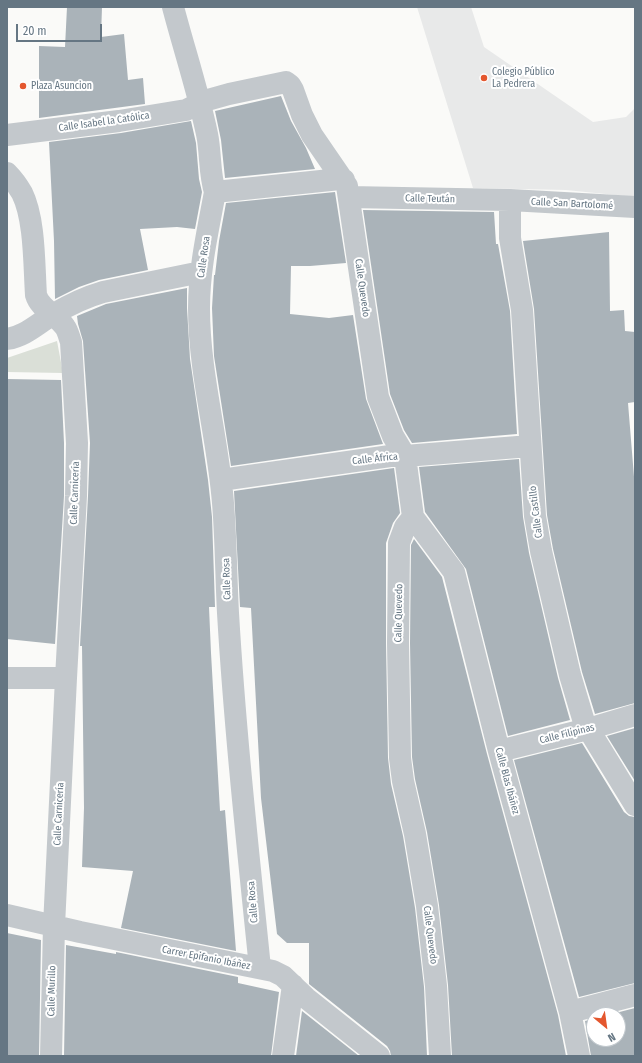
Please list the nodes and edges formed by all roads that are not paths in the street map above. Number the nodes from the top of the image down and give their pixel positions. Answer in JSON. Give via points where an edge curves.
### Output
{"nodes":[{"id":1,"x":173,"y":7,"type":"edge"},
{"id":2,"x":200,"y":103,"type":"junction"},
{"id":3,"x":7,"y":135,"type":"edge"},
{"id":4,"x":7,"y":173,"type":"edge"},
{"id":5,"x":347,"y":188,"type":"junction"},
{"id":6,"x":214,"y":192,"type":"junction"},
{"id":7,"x":510,"y":200,"type":"junction"},
{"id":8,"x":635,"y":207,"type":"edge"},
{"id":9,"x":201,"y":272,"type":"junction"},
{"id":10,"x":53,"y":314,"type":"junction"},
{"id":11,"x":7,"y":339,"type":"edge"},
{"id":12,"x":530,"y":446,"type":"junction"},
{"id":13,"x":405,"y":456,"type":"junction"},
{"id":14,"x":221,"y":480,"type":"junction"},
{"id":15,"x":413,"y":517,"type":"junction"},
{"id":16,"x":7,"y":678,"type":"edge"},
{"id":17,"x":66,"y":678,"type":"junction"},
{"id":18,"x":635,"y":715,"type":"edge"},
{"id":19,"x":588,"y":729,"type":"junction"},
{"id":20,"x":498,"y":751,"type":"junction"},
{"id":21,"x":635,"y":805,"type":"edge"},
{"id":22,"x":7,"y":915,"type":"edge"},
{"id":23,"x":54,"y":926,"type":"junction"},
{"id":24,"x":260,"y":968,"type":"junction"},
{"id":25,"x":293,"y":985,"type":"junction"},
{"id":26,"x":635,"y":995,"type":"edge"},
{"id":27,"x":570,"y":1012,"type":"junction"},
{"id":28,"x":51,"y":1056,"type":"edge"},
{"id":29,"x":283,"y":1056,"type":"edge"},
{"id":30,"x":379,"y":1056,"type":"edge"},
{"id":31,"x":440,"y":1056,"type":"edge"},
{"id":32,"x":579,"y":1056,"type":"edge"}],
"edges":[{"from":1,"to":2,"type":"street"},
{"from":2,"to":3,"type":"street","name":"Calle Isabel la Católica","via":[[186,110]]},
{"from":2,"to":5,"type":"street","name":"Calle Isabel la Católica","via":[[286,82],[293,90],[312,135]]},
{"from":2,"to":6,"type":"street","name":"Calle Rosa","via":[[209,143]]},
{"from":4,"to":10,"type":"street","name":"Calle Carnicería","via":[[14,180],[28,207],[36,295],[42,306]]},
{"from":5,"to":6,"type":"street","name":"Calle Teután","via":[[340,179]]},
{"from":5,"to":7,"type":"street","name":"Calle Teután"},
{"from":5,"to":13,"type":"street","name":"Calle Quevedo","via":[[378,397],[393,436]]},
{"from":6,"to":9,"type":"street","name":"Calle Rosa"},
{"from":7,"to":8,"type":"street","name":"Calle San Bartolomé"},
{"from":7,"to":12,"type":"street","name":"Calle Castillo","via":[[510,238],[522,310]]},
{"from":9,"to":10,"type":"street","via":[[92,295]]},
{"from":9,"to":14,"type":"street","name":"Calle Rosa","via":[[201,344]]},
{"from":10,"to":11,"type":"street","via":[[32,330]]},
{"from":10,"to":17,"type":"street","name":"Calle Carnicería","via":[[67,329],[71,342],[77,443]]},
{"from":12,"to":13,"type":"street","name":"Calle África"},
{"from":12,"to":19,"type":"street","name":"Calle Castillo","via":[[535,516],[552,601],[570,675]]},
{"from":13,"to":14,"type":"street","name":"Calle África"},
{"from":13,"to":15,"type":"street","name":"Calle Quevedo"},
{"from":14,"to":24,"type":"street","name":"Calle Rosa","via":[[228,612]]},
{"from":15,"to":20,"type":"street","name":"Calle Blas Ibáñez","via":[[454,572]]},
{"from":15,"to":31,"type":"street","name":"Calle Quevedo","via":[[405,527],[400,543],[400,758],[426,906],[436,986]]},
{"from":16,"to":17,"type":"street"},
{"from":17,"to":23,"type":"street","name":"Calle Carnicería"},
{"from":18,"to":19,"type":"street","name":"Calle Filipinas"},
{"from":19,"to":20,"type":"street","name":"Calle Filipinas"},
{"from":19,"to":21,"type":"street","name":"Calle Castillo"},
{"from":20,"to":27,"type":"street","name":"Calle Blas Ibáñez"},
{"from":22,"to":23,"type":"street","name":"Carrer Epifanio Ibáñez"},
{"from":23,"to":24,"type":"street","name":"Carrer Epifanio Ibáñez"},
{"from":23,"to":28,"type":"street","name":"Calle Murillo"},
{"from":24,"to":25,"type":"street","name":"Carrer Epifanio Ibáñez","via":[[282,976]]},
{"from":25,"to":29,"type":"street"},
{"from":25,"to":30,"type":"street","name":"Carrer Epifanio Ibáñez"},
{"from":26,"to":27,"type":"street"},
{"from":27,"to":32,"type":"street","name":"Calle Blas Ibáñez"}]}
